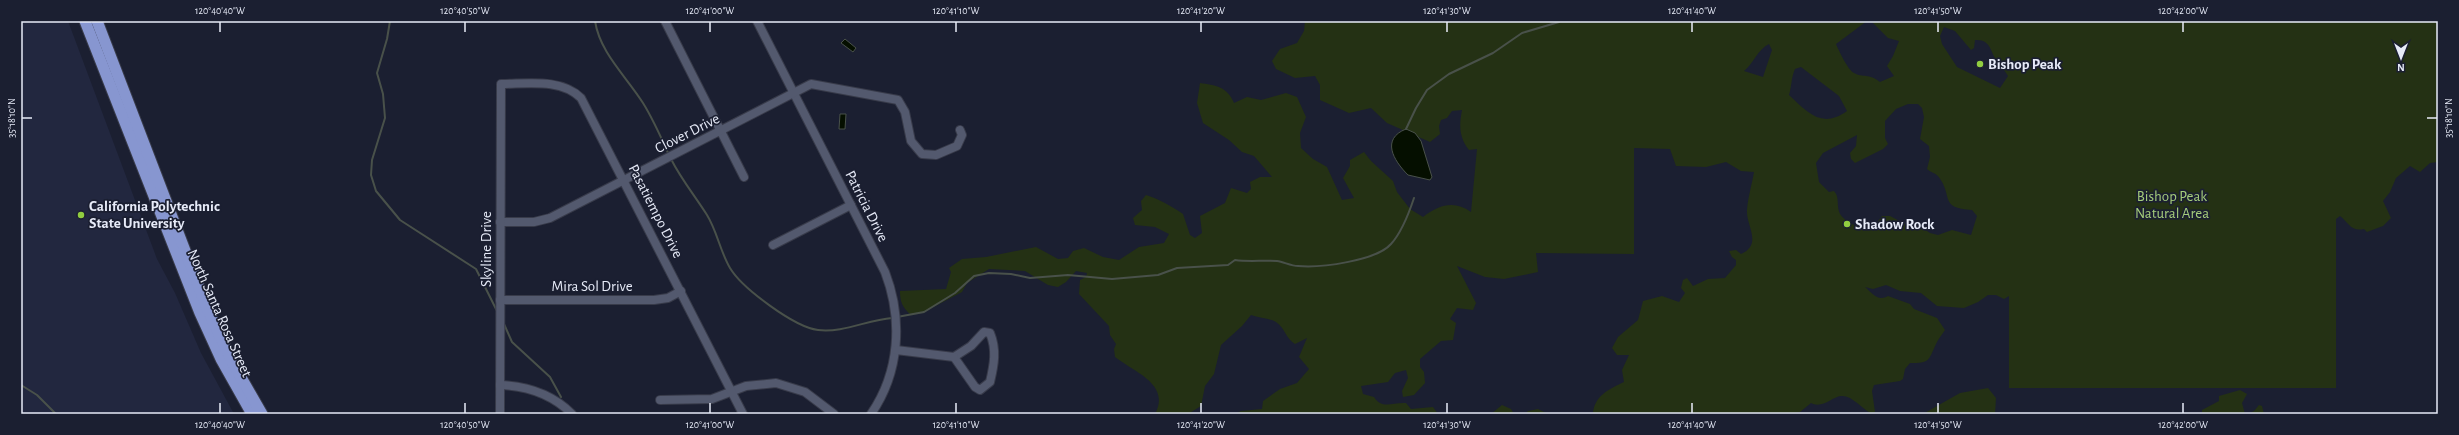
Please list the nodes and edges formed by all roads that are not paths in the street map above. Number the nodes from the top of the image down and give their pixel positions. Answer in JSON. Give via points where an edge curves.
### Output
{"nodes":[{"id":1,"x":85,"y":21,"type":"edge"},
{"id":2,"x":97,"y":21,"type":"edge"},
{"id":3,"x":665,"y":21,"type":"edge"},
{"id":4,"x":757,"y":21,"type":"edge"},
{"id":5,"x":501,"y":84,"type":"joint"},
{"id":6,"x":795,"y":94,"type":"junction"},
{"id":7,"x":960,"y":130,"type":"dead end"},
{"id":8,"x":721,"y":132,"type":"junction"},
{"id":9,"x":744,"y":177,"type":"dead end"},
{"id":10,"x":625,"y":181,"type":"junction"},
{"id":11,"x":851,"y":205,"type":"junction"},
{"id":12,"x":500,"y":222,"type":"junction"},
{"id":13,"x":773,"y":245,"type":"dead end"},
{"id":14,"x":681,"y":291,"type":"junction"},
{"id":15,"x":500,"y":300,"type":"junction"},
{"id":16,"x":896,"y":350,"type":"junction"},
{"id":17,"x":954,"y":357,"type":"junction"},
{"id":18,"x":500,"y":385,"type":"junction"},
{"id":19,"x":732,"y":392,"type":"junction"},
{"id":20,"x":660,"y":400,"type":"dead end"},
{"id":21,"x":252,"y":414,"type":"edge"},
{"id":22,"x":262,"y":414,"type":"edge"},
{"id":23,"x":500,"y":414,"type":"edge"},
{"id":24,"x":572,"y":414,"type":"edge"},
{"id":25,"x":743,"y":414,"type":"edge"},
{"id":26,"x":834,"y":414,"type":"edge"},
{"id":27,"x":871,"y":414,"type":"edge"}],
"edges":[{"from":1,"to":21,"type":"highway","name":"North Santa Rosa Street","via":[[200,313],[221,359]]},
{"from":2,"to":22,"type":"highway","name":"North Santa Rosa Street","via":[[207,308],[231,360]]},
{"from":3,"to":8,"type":"street"},
{"from":4,"to":6,"type":"street","name":"Patricia Drive"},
{"from":5,"to":10,"type":"street","name":"Pasatiempo Drive","via":[[553,84],[565,86],[575,92],[586,104]]},
{"from":5,"to":12,"type":"street","name":"Skyline Drive"},
{"from":6,"to":7,"type":"street","name":"Clover Drive","via":[[811,84],[898,100],[905,112],[911,141],[922,154],[928,156],[957,146],[962,135]]},
{"from":6,"to":8,"type":"street","name":"Clover Drive"},
{"from":6,"to":11,"type":"street","name":"Patricia Drive"},
{"from":8,"to":9,"type":"street"},
{"from":8,"to":10,"type":"street","name":"Clover Drive"},
{"from":10,"to":12,"type":"street","name":"Clover Drive","via":[[545,220]]},
{"from":10,"to":14,"type":"street","name":"Pasatiempo Drive"},
{"from":11,"to":13,"type":"street"},
{"from":11,"to":16,"type":"street","name":"Patricia Drive","via":[[888,280],[897,323]]},
{"from":12,"to":15,"type":"street","name":"Skyline Drive"},
{"from":14,"to":15,"type":"street","name":"Mira Sol Drive","via":[[668,298],[654,300]]},
{"from":14,"to":19,"type":"street","name":"Pasatiempo Drive"},
{"from":15,"to":18,"type":"street","name":"Skyline Drive"},
{"from":16,"to":17,"type":"street"},
{"from":16,"to":27,"type":"street","name":"Patricia Drive","via":[[886,386]]},
{"from":17,"to":17,"type":"street","via":[[975,387],[980,390],[990,382],[995,360],[994,342],[990,333],[984,332],[971,346]]},
{"from":18,"to":23,"type":"street","name":"Skyline Drive"},
{"from":18,"to":24,"type":"street","via":[[537,392],[559,403]]},
{"from":19,"to":20,"type":"street","via":[[706,400]]},
{"from":19,"to":25,"type":"street","name":"Pasatiempo Drive"},
{"from":19,"to":26,"type":"street","via":[[756,384],[786,385],[814,397]]}]}
